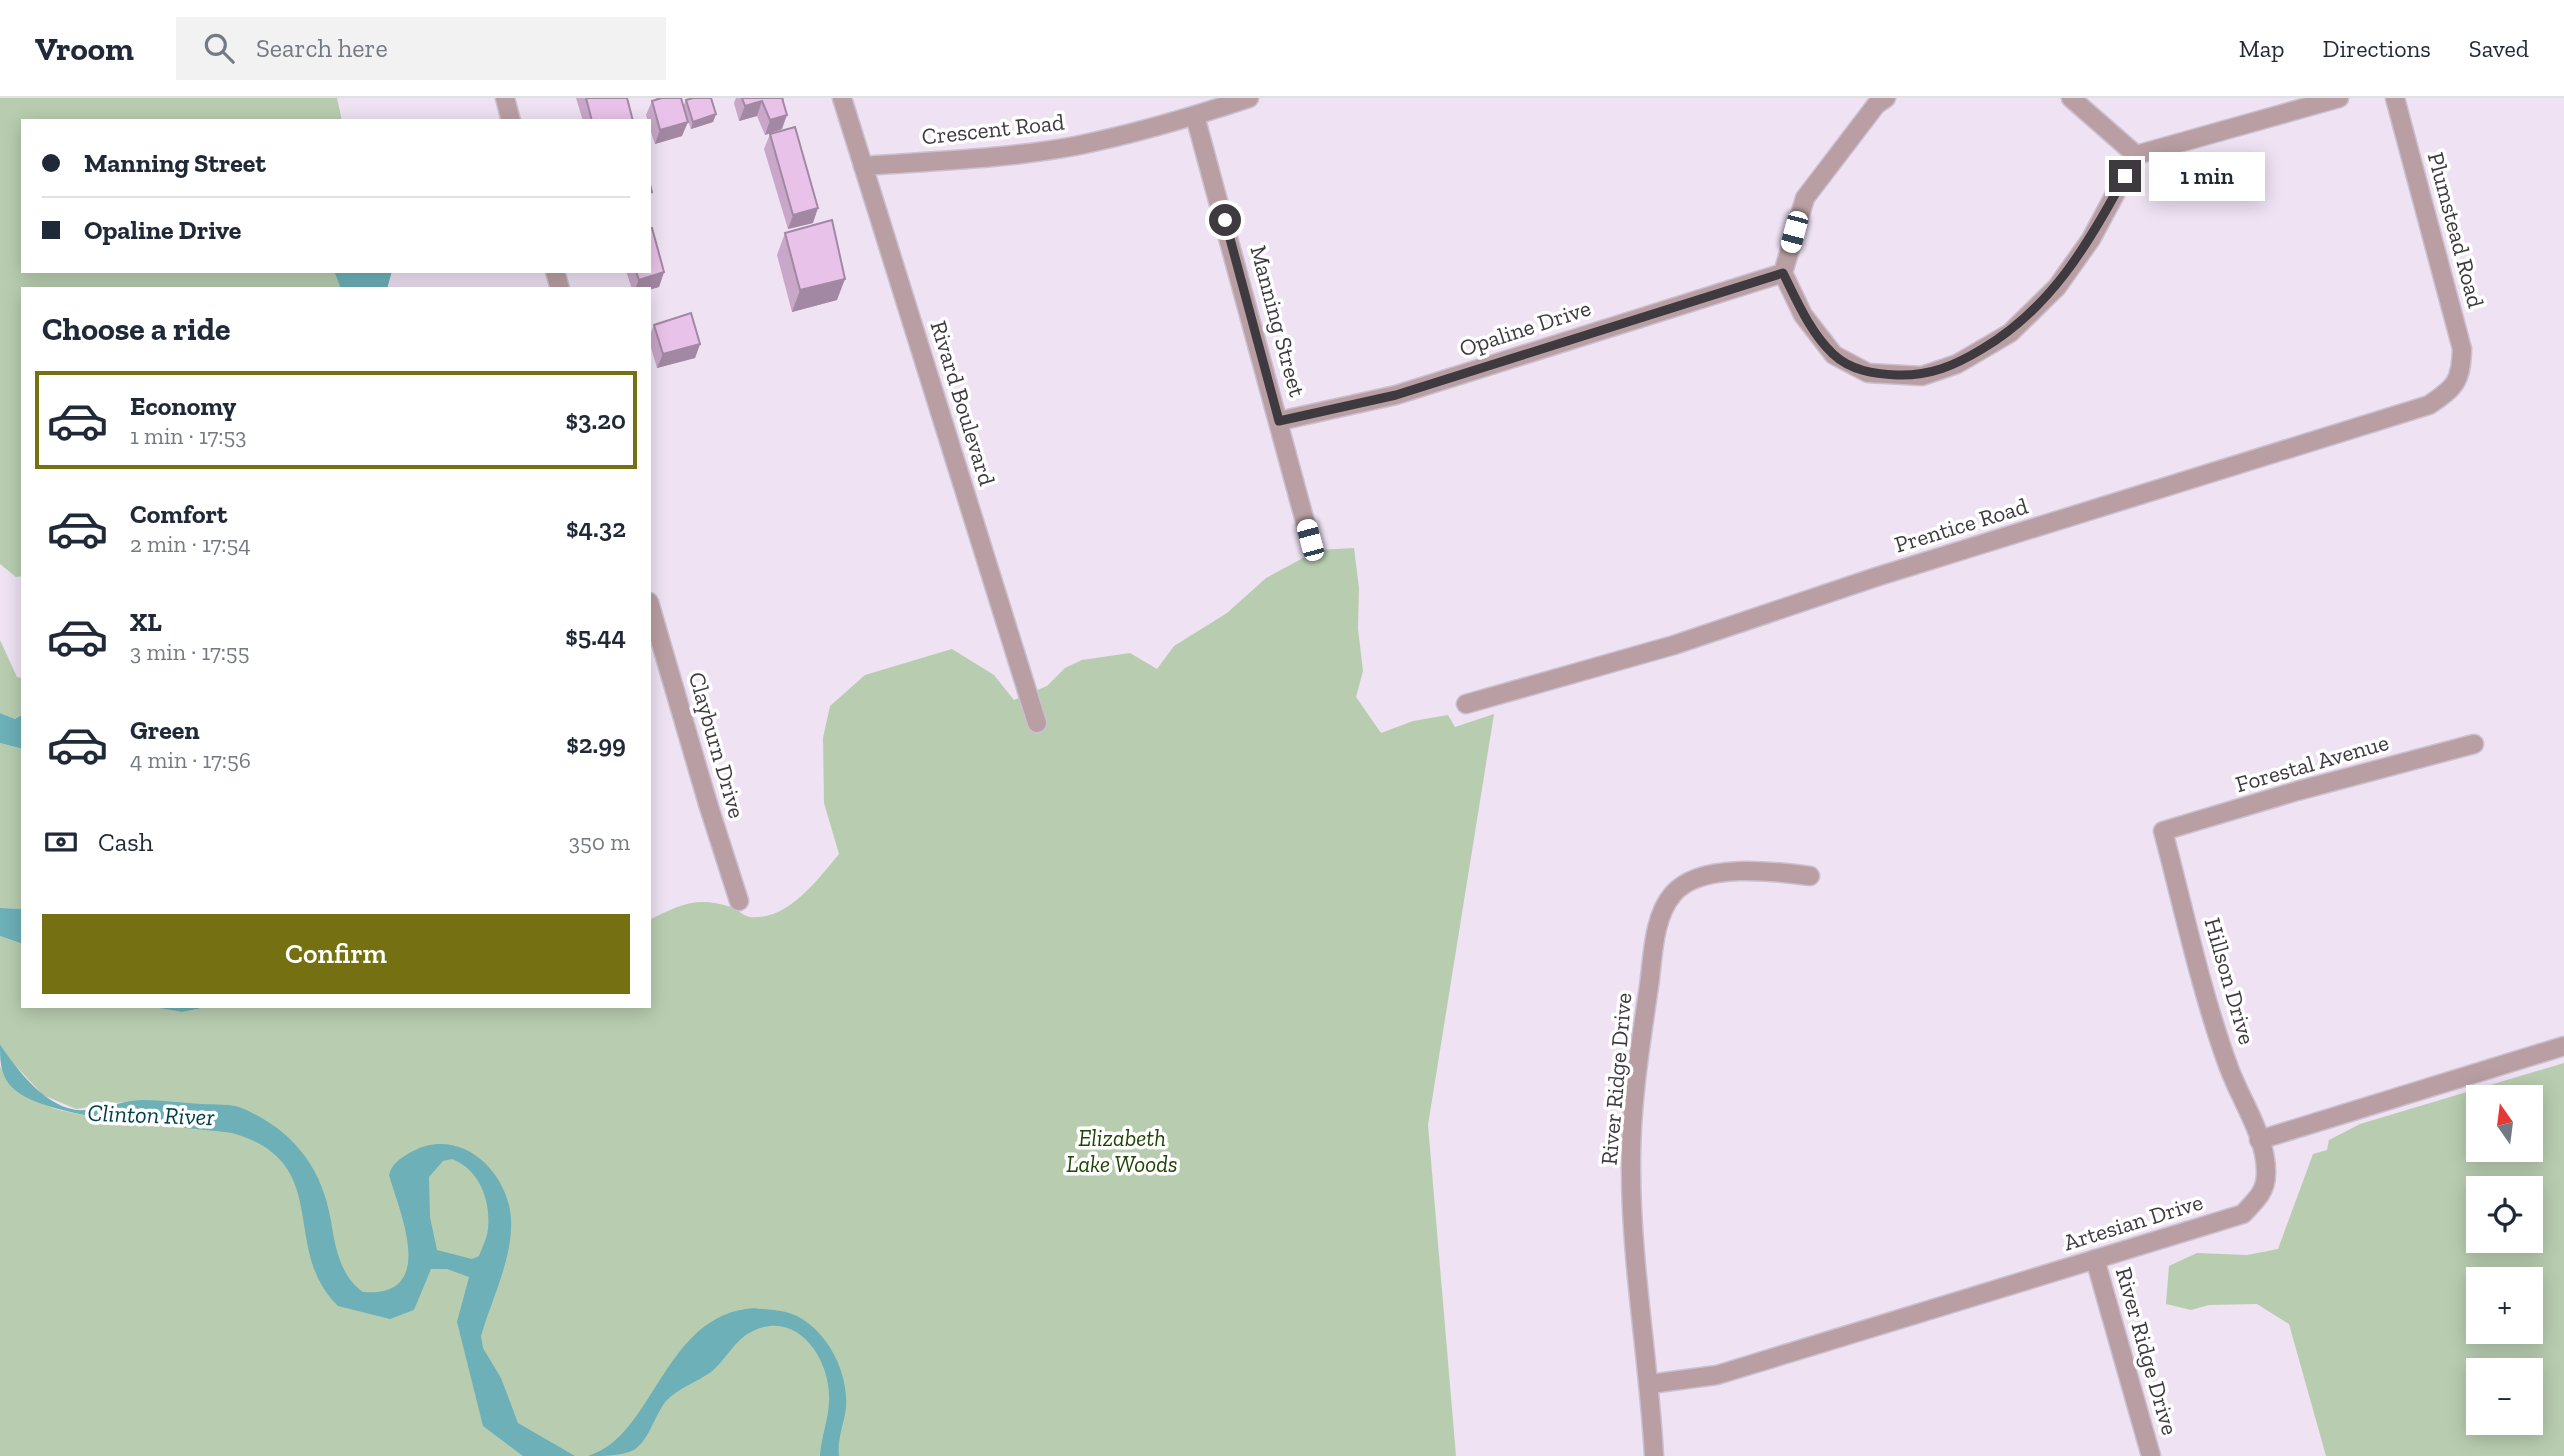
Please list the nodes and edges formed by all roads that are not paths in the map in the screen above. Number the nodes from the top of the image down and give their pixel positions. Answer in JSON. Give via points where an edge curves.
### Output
{"nodes":[{"id":1,"x":505,"y":98,"type":"edge"},
{"id":2,"x":842,"y":98,"type":"edge"},
{"id":3,"x":1249,"y":98,"type":"edge"},
{"id":4,"x":1886,"y":98,"type":"edge"},
{"id":5,"x":2071,"y":98,"type":"edge"},
{"id":6,"x":2339,"y":98,"type":"edge"},
{"id":7,"x":2395,"y":98,"type":"edge"},
{"id":8,"x":1195,"y":116,"type":"junction"},
{"id":9,"x":510,"y":119,"type":"edge"},
{"id":10,"x":2137,"y":155,"type":"junction"},
{"id":11,"x":863,"y":166,"type":"junction"},
{"id":12,"x":1783,"y":273,"type":"junction"},
{"id":13,"x":2462,"y":376,"type":"joint"},
{"id":14,"x":1279,"y":421,"type":"junction"},
{"id":15,"x":1310,"y":540,"type":"dead end"},
{"id":16,"x":651,"y":609,"type":"edge"},
{"id":17,"x":1466,"y":704,"type":"dead end"},
{"id":18,"x":1037,"y":723,"type":"dead end"},
{"id":19,"x":2474,"y":744,"type":"dead end"},
{"id":20,"x":2163,"y":831,"type":"joint"},
{"id":21,"x":1810,"y":876,"type":"dead end"},
{"id":22,"x":740,"y":901,"type":"dead end"},
{"id":23,"x":2564,"y":1046,"type":"edge"},
{"id":24,"x":2259,"y":1140,"type":"junction"},
{"id":25,"x":2095,"y":1259,"type":"junction"},
{"id":26,"x":1650,"y":1384,"type":"junction"},
{"id":27,"x":1654,"y":1456,"type":"edge"},
{"id":28,"x":2151,"y":1456,"type":"edge"}],
"edges":[{"from":1,"to":9,"type":"street"},
{"from":2,"to":11,"type":"street","name":"Rivard Boulevard"},
{"from":3,"to":8,"type":"street","name":"Crescent Road"},
{"from":4,"to":12,"type":"street","via":[[1805,198]]},
{"from":5,"to":10,"type":"street"},
{"from":6,"to":10,"type":"street"},
{"from":7,"to":13,"type":"street","name":"Plumstead Road","via":[[2462,349]]},
{"from":8,"to":11,"type":"street","name":"Crescent Road","via":[[1041,151]]},
{"from":8,"to":14,"type":"street","name":"Manning Street"},
{"from":10,"to":12,"type":"street","via":[[2091,239],[2057,288],[2010,332],[1957,364],[1922,376],[1868,373],[1834,355],[1803,315]]},
{"from":11,"to":18,"type":"street","name":"Rivard Boulevard"},
{"from":12,"to":14,"type":"street","name":"Opaline Drive","via":[[1396,395]]},
{"from":13,"to":17,"type":"street","name":"Prentice Road","via":[[2448,393],[2429,405],[2396,417],[1876,576],[1674,645]]},
{"from":14,"to":15,"type":"street","name":"Manning Street"},
{"from":16,"to":22,"type":"street","name":"Clayburn Drive"},
{"from":19,"to":20,"type":"street","name":"Forestal Avenue"},
{"from":20,"to":24,"type":"street","name":"Hillson Drive","via":[[2215,1023]]},
{"from":21,"to":26,"type":"street","name":"River Ridge Drive","via":[[1757,869],[1727,871],[1691,882],[1673,894],[1659,919],[1636,1073],[1631,1171]]},
{"from":23,"to":24,"type":"street"},
{"from":24,"to":25,"type":"street","name":"Artesian Drive","via":[[2267,1172],[2263,1193],[2243,1214]]},
{"from":25,"to":26,"type":"street","name":"Artesian Drive","via":[[1717,1376]]},
{"from":25,"to":28,"type":"street","name":"River Ridge Drive"},
{"from":26,"to":27,"type":"street","name":"River Ridge Drive"}]}
